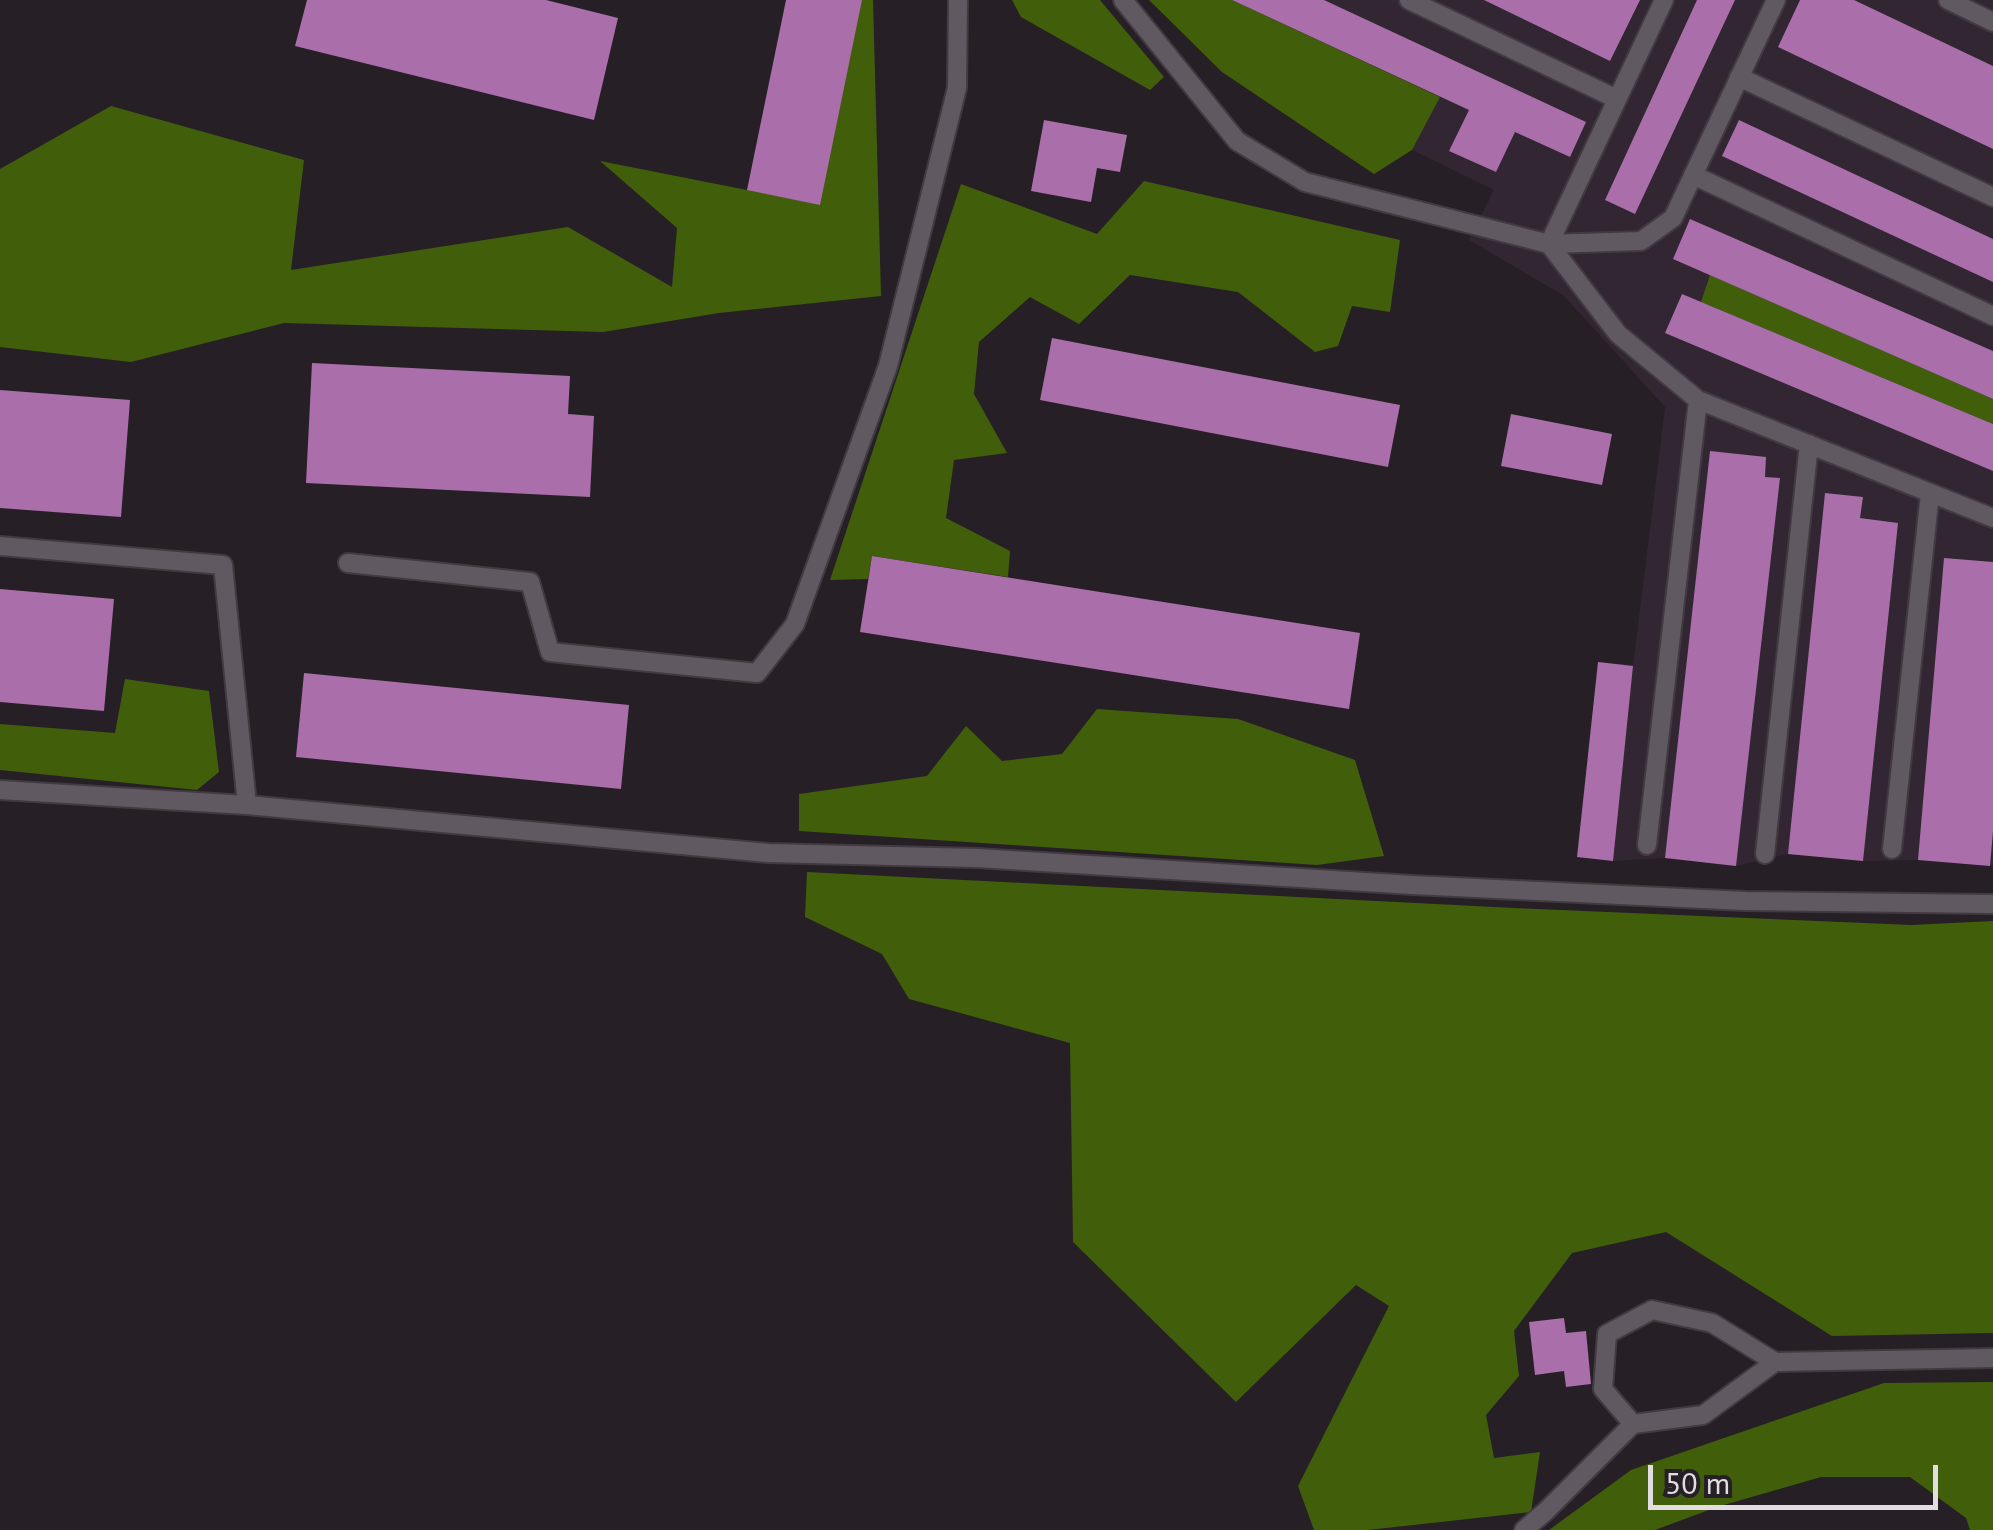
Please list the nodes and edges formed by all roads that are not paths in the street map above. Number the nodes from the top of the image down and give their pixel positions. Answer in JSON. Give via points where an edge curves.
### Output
{"nodes":[{"id":1,"x":958,"y":0,"type":"edge"},
{"id":2,"x":1123,"y":0,"type":"edge"},
{"id":3,"x":1409,"y":0,"type":"edge"},
{"id":4,"x":1664,"y":0,"type":"edge"},
{"id":5,"x":1776,"y":0,"type":"edge"},
{"id":6,"x":1948,"y":0,"type":"edge"},
{"id":7,"x":1993,"y":22,"type":"edge"},
{"id":8,"x":1739,"y":77,"type":"junction"},
{"id":9,"x":1617,"y":99,"type":"junction"},
{"id":10,"x":1693,"y":175,"type":"junction"},
{"id":11,"x":1993,"y":197,"type":"edge"},
{"id":12,"x":1549,"y":244,"type":"junction"},
{"id":13,"x":1993,"y":316,"type":"edge"},
{"id":14,"x":1698,"y":400,"type":"junction"},
{"id":15,"x":1809,"y":444,"type":"junction"},
{"id":16,"x":1930,"y":493,"type":"junction"},
{"id":17,"x":1993,"y":518,"type":"edge"},
{"id":18,"x":0,"y":546,"type":"edge"},
{"id":19,"x":348,"y":563,"type":"dead end"},
{"id":20,"x":0,"y":790,"type":"edge"},
{"id":21,"x":247,"y":805,"type":"junction"},
{"id":22,"x":1647,"y":845,"type":"dead end"},
{"id":23,"x":1892,"y":848,"type":"dead end"},
{"id":24,"x":1765,"y":854,"type":"dead end"},
{"id":25,"x":1993,"y":904,"type":"edge"},
{"id":26,"x":1993,"y":1358,"type":"edge"},
{"id":27,"x":1776,"y":1362,"type":"junction"},
{"id":28,"x":1633,"y":1424,"type":"junction"},
{"id":29,"x":1524,"y":1530,"type":"edge"}],
"edges":[{"from":1,"to":19,"type":"lane","via":[[957,88],[888,366],[795,624],[757,673],[550,652],[530,582]]},
{"from":2,"to":12,"type":"lane","via":[[1237,141],[1305,182]]},
{"from":3,"to":9,"type":"lane"},
{"from":4,"to":9,"type":"lane"},
{"from":5,"to":8,"type":"lane"},
{"from":6,"to":7,"type":"lane"},
{"from":8,"to":10,"type":"lane"},
{"from":8,"to":11,"type":"lane"},
{"from":9,"to":12,"type":"lane"},
{"from":10,"to":12,"type":"lane","via":[[1673,218],[1641,242]]},
{"from":10,"to":13,"type":"lane"},
{"from":12,"to":14,"type":"lane","via":[[1618,334]]},
{"from":14,"to":15,"type":"lane"},
{"from":14,"to":22,"type":"lane"},
{"from":15,"to":16,"type":"lane"},
{"from":15,"to":24,"type":"lane"},
{"from":16,"to":17,"type":"lane"},
{"from":16,"to":23,"type":"lane"},
{"from":18,"to":21,"type":"lane","via":[[223,565]]},
{"from":20,"to":21,"type":"lane"},
{"from":21,"to":25,"type":"lane","via":[[768,852],[1726,900]]},
{"from":26,"to":27,"type":"lane"},
{"from":27,"to":28,"type":"lane","via":[[1703,1415]]},
{"from":27,"to":28,"type":"lane","via":[[1712,1323],[1652,1310],[1607,1334],[1604,1389]]},
{"from":28,"to":29,"type":"lane"}]}
